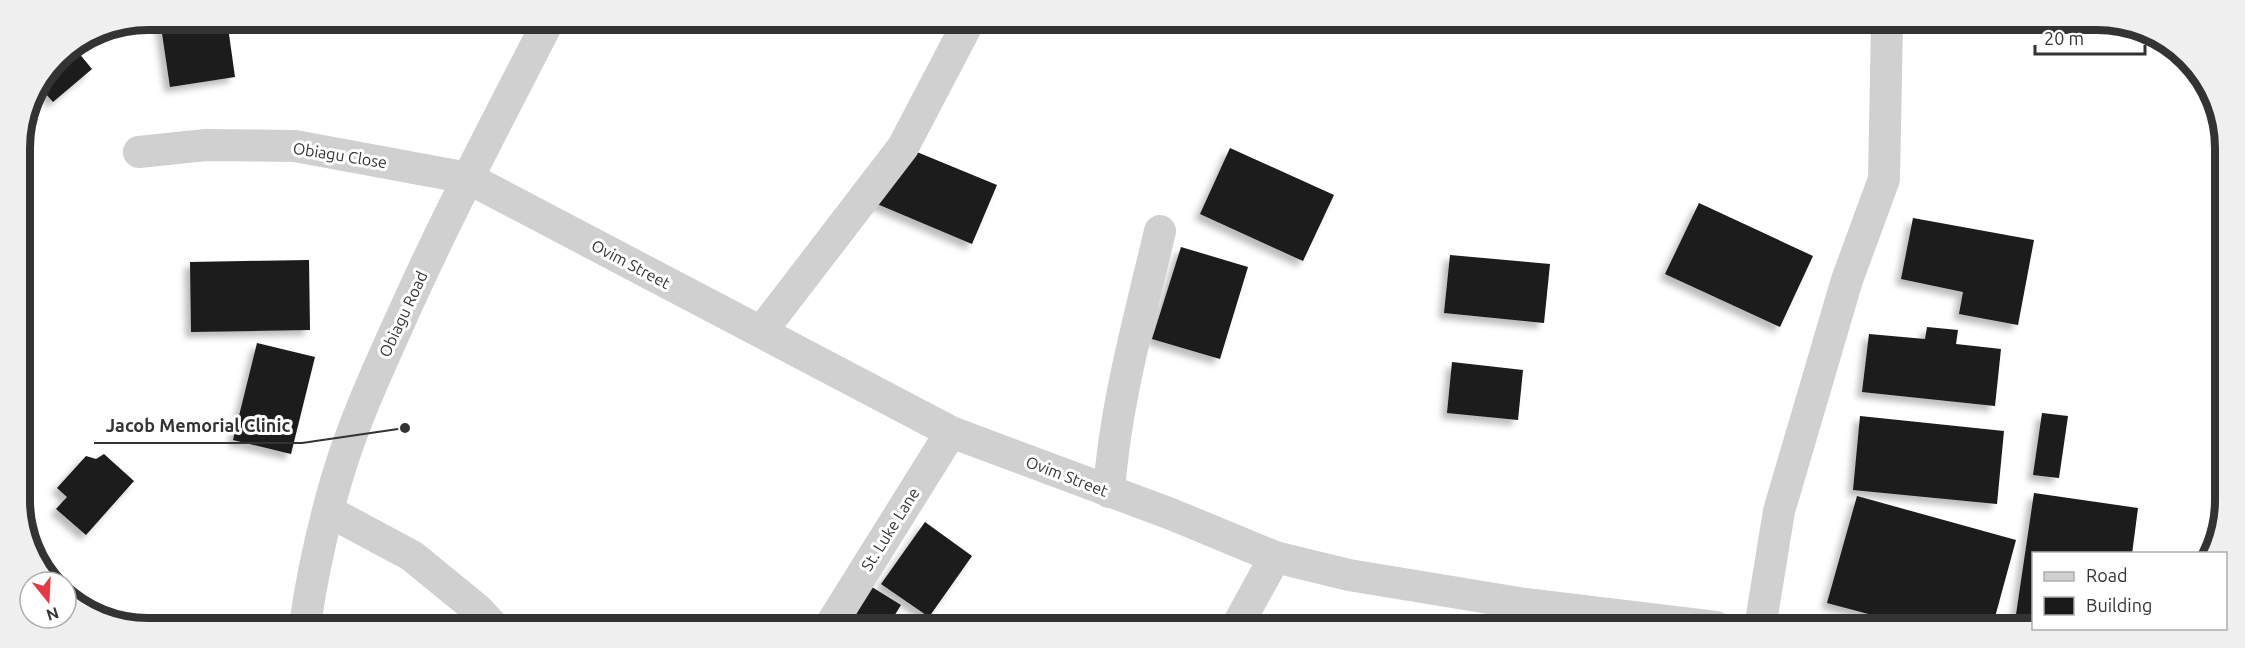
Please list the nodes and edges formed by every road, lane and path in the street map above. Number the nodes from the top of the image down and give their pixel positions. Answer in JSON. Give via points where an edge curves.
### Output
{"nodes":[{"id":1,"x":544,"y":30,"type":"edge"},
{"id":2,"x":964,"y":30,"type":"edge"},
{"id":3,"x":1887,"y":30,"type":"edge"},
{"id":4,"x":139,"y":152,"type":"dead end"},
{"id":5,"x":468,"y":178,"type":"junction"},
{"id":6,"x":1160,"y":231,"type":"dead end"},
{"id":7,"x":761,"y":332,"type":"junction"},
{"id":8,"x":951,"y":432,"type":"junction"},
{"id":9,"x":1109,"y":492,"type":"junction"},
{"id":10,"x":328,"y":511,"type":"junction"},
{"id":11,"x":1275,"y":557,"type":"junction"},
{"id":12,"x":306,"y":618,"type":"edge"},
{"id":13,"x":485,"y":618,"type":"edge"},
{"id":14,"x":835,"y":618,"type":"edge"},
{"id":15,"x":1241,"y":618,"type":"edge"},
{"id":16,"x":1643,"y":618,"type":"edge"},
{"id":17,"x":1762,"y":618,"type":"edge"}],
"edges":[{"from":1,"to":5,"type":"street","name":"Obiagu Road"},
{"from":2,"to":7,"type":"street","via":[[903,147]]},
{"from":3,"to":17,"type":"street","via":[[1884,179],[1844,291],[1779,511]]},
{"from":4,"to":5,"type":"street","name":"Obiagu Close","via":[[206,145],[296,146]]},
{"from":5,"to":7,"type":"street","name":"Ovim Street"},
{"from":5,"to":10,"type":"street","name":"Obiagu Road","via":[[371,386]]},
{"from":6,"to":9,"type":"street","via":[[1131,357]]},
{"from":7,"to":8,"type":"street","name":"Ovim Street"},
{"from":8,"to":9,"type":"street","name":"Ovim Street"},
{"from":8,"to":14,"type":"street","name":"St. Luke Lane"},
{"from":9,"to":11,"type":"street","name":"Ovim Street"},
{"from":10,"to":12,"type":"street","name":"Obiagu Road"},
{"from":10,"to":13,"type":"street","via":[[412,556]]},
{"from":11,"to":15,"type":"street"},
{"from":11,"to":16,"type":"street","name":"Ovim Street","via":[[1349,575]]}]}
